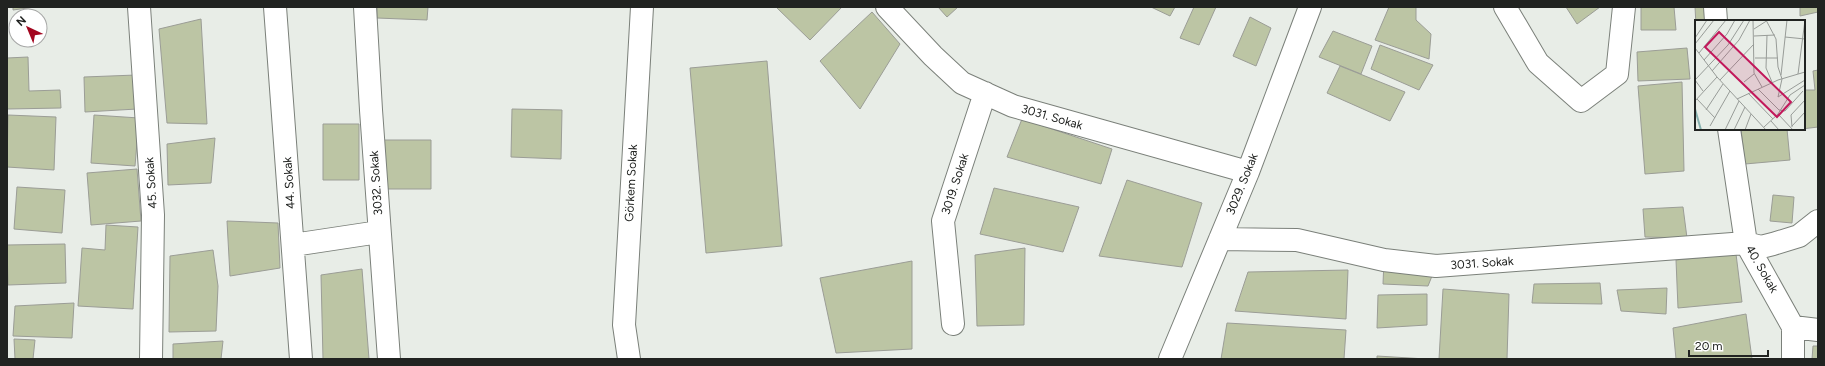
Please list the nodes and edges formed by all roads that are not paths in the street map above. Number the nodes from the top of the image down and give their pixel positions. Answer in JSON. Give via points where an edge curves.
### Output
{"nodes":[{"id":1,"x":139,"y":7,"type":"edge"},
{"id":2,"x":275,"y":7,"type":"edge"},
{"id":3,"x":365,"y":7,"type":"edge"},
{"id":4,"x":642,"y":7,"type":"edge"},
{"id":5,"x":887,"y":7,"type":"edge"},
{"id":6,"x":1310,"y":7,"type":"edge"},
{"id":7,"x":1505,"y":7,"type":"edge"},
{"id":8,"x":1624,"y":7,"type":"edge"},
{"id":9,"x":1715,"y":7,"type":"edge"},
{"id":10,"x":1716,"y":20,"type":"edge"},
{"id":11,"x":985,"y":93,"type":"junction"},
{"id":12,"x":1729,"y":130,"type":"edge"},
{"id":13,"x":1248,"y":172,"type":"junction"},
{"id":14,"x":1818,"y":221,"type":"edge"},
{"id":15,"x":379,"y":232,"type":"junction"},
{"id":16,"x":1220,"y":239,"type":"junction"},
{"id":17,"x":1746,"y":243,"type":"junction"},
{"id":18,"x":293,"y":245,"type":"junction"},
{"id":19,"x":953,"y":324,"type":"dead end"},
{"id":20,"x":1793,"y":327,"type":"junction"},
{"id":21,"x":1818,"y":330,"type":"edge"},
{"id":22,"x":152,"y":359,"type":"edge"},
{"id":23,"x":301,"y":359,"type":"edge"},
{"id":24,"x":388,"y":359,"type":"edge"},
{"id":25,"x":629,"y":359,"type":"edge"},
{"id":26,"x":1170,"y":359,"type":"edge"},
{"id":27,"x":1792,"y":359,"type":"edge"}],
"edges":[{"from":1,"to":22,"type":"street","name":"45. Sokak","via":[[153,216]]},
{"from":2,"to":18,"type":"street","name":"44. Sokak"},
{"from":3,"to":15,"type":"street","name":"3032. Sokak"},
{"from":4,"to":25,"type":"street","name":"Görkem Sokak","via":[[624,325]]},
{"from":5,"to":11,"type":"street","name":"3031. Sokak","via":[[962,83]]},
{"from":6,"to":13,"type":"street","name":"3029. Sokak"},
{"from":7,"to":8,"type":"street","via":[[1538,63],[1580,101],[1617,74]]},
{"from":9,"to":10,"type":"street"},
{"from":11,"to":13,"type":"street","name":"3031. Sokak","via":[[1013,106]]},
{"from":11,"to":19,"type":"street","name":"3019. Sokak","via":[[943,221]]},
{"from":12,"to":17,"type":"street","name":"40. Sokak"},
{"from":13,"to":16,"type":"street","name":"3029. Sokak"},
{"from":14,"to":17,"type":"street","name":"3031. Sokak","via":[[1799,236],[1761,247]]},
{"from":15,"to":18,"type":"street"},
{"from":15,"to":24,"type":"street","name":"3032. Sokak"},
{"from":16,"to":17,"type":"street","name":"3031. Sokak","via":[[1297,240],[1384,260],[1436,266]]},
{"from":16,"to":26,"type":"street","name":"3029. Sokak"},
{"from":17,"to":20,"type":"street","name":"40. Sokak"},
{"from":18,"to":23,"type":"street","name":"44. Sokak"},
{"from":20,"to":21,"type":"street"},
{"from":20,"to":27,"type":"street"}]}
